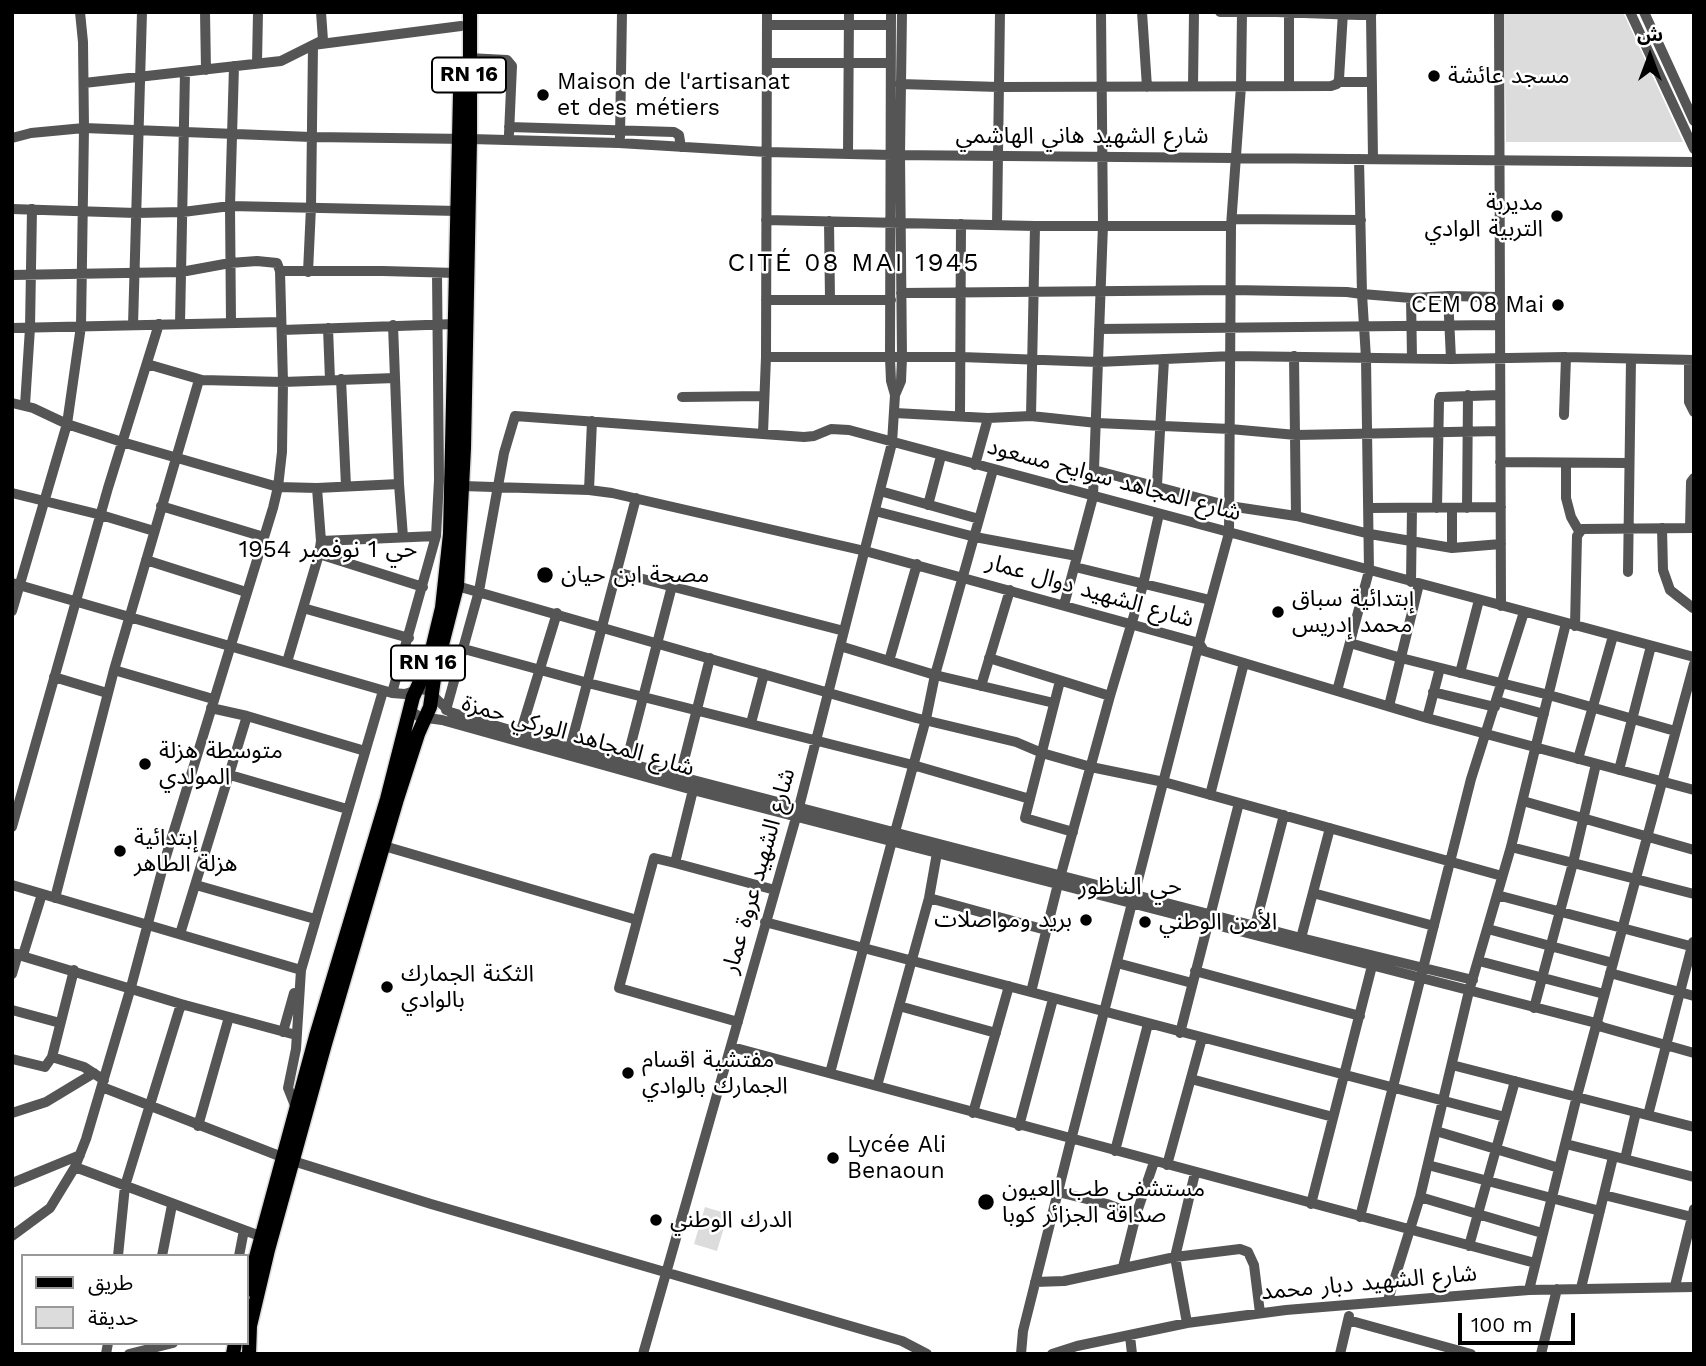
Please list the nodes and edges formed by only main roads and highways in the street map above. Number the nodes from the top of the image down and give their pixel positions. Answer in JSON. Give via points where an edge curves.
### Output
{"nodes":[{"id":1,"x":470,"y":12,"type":"edge"},
{"id":2,"x":461,"y":19,"type":"edge"},
{"id":3,"x":465,"y":139,"type":"junction"},
{"id":4,"x":464,"y":169,"type":"junction"},
{"id":5,"x":288,"y":1159,"type":"junction"},
{"id":6,"x":248,"y":1286,"type":"edge"},
{"id":7,"x":249,"y":1354,"type":"edge"}],
"edges":[{"from":1,"to":3,"type":"main road","number":"RN 16"},
{"from":2,"to":3,"type":"main road","number":"RN 16"},
{"from":3,"to":4,"type":"main road","number":"RN 16"},
{"from":4,"to":5,"type":"main road","number":"RN 16","via":[[457,586],[426,717]]},
{"from":4,"to":5,"type":"main road","number":"RN 16","via":[[458,211],[446,583],[429,662],[398,692],[411,709],[296,1108]]},
{"from":5,"to":6,"type":"main road","number":"RN 16","via":[[260,1236]]},
{"from":5,"to":7,"type":"main road","number":"RN 16","via":[[250,1326]]}]}
